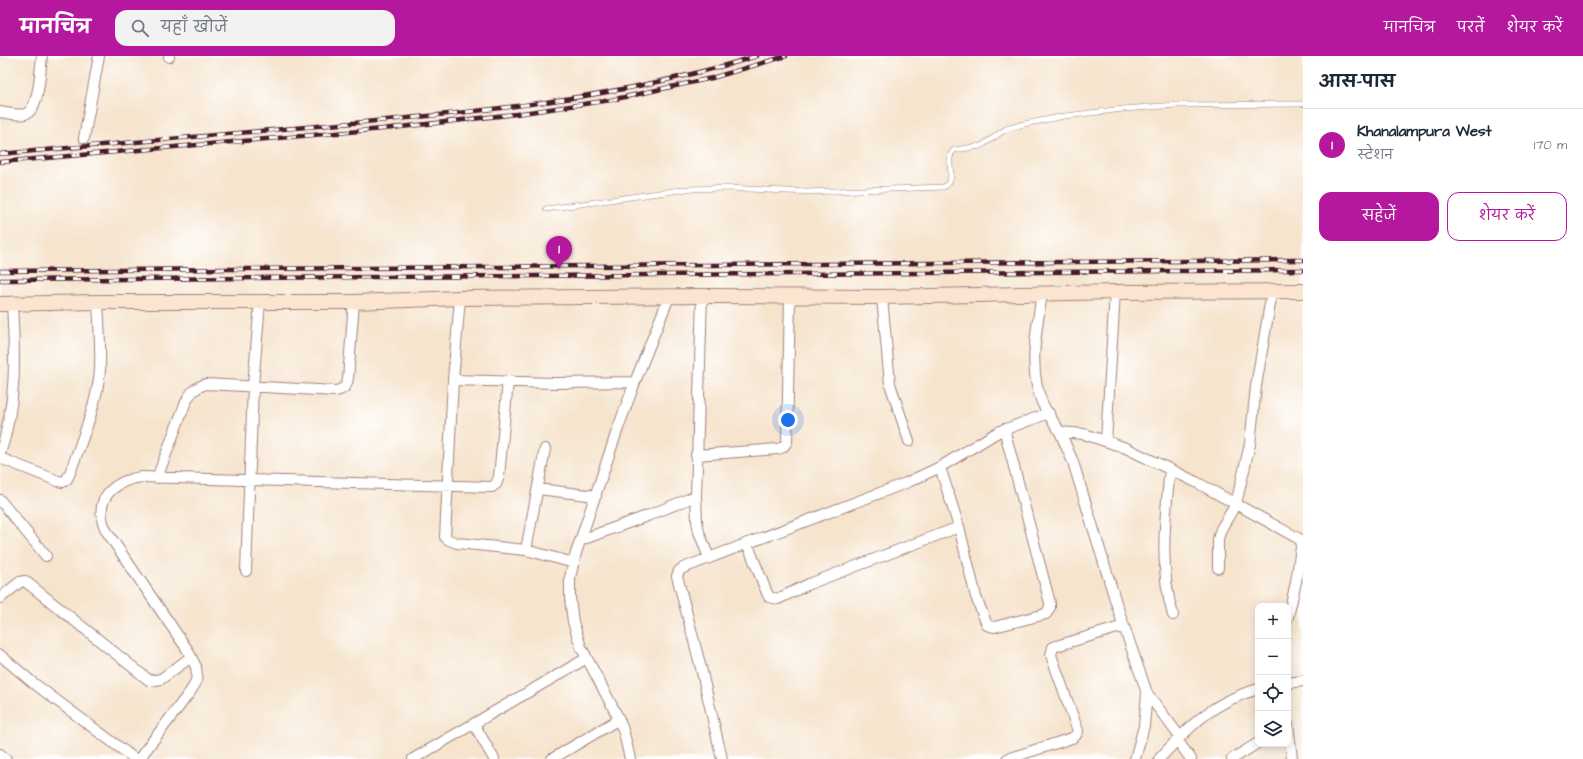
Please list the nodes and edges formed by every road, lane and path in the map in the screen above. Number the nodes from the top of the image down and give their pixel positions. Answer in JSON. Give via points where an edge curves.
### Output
{"nodes":[{"id":1,"x":42,"y":56,"type":"edge"},
{"id":2,"x":99,"y":56,"type":"edge"},
{"id":3,"x":1303,"y":104,"type":"edge"},
{"id":4,"x":0,"y":112,"type":"edge"},
{"id":5,"x":84,"y":138,"type":"dead end"},
{"id":6,"x":546,"y":209,"type":"dead end"},
{"id":7,"x":1303,"y":291,"type":"edge"},
{"id":8,"x":1115,"y":292,"type":"junction"},
{"id":9,"x":1272,"y":292,"type":"junction"},
{"id":10,"x":1042,"y":293,"type":"junction"},
{"id":11,"x":702,"y":296,"type":"junction"},
{"id":12,"x":669,"y":297,"type":"junction"},
{"id":13,"x":790,"y":297,"type":"junction"},
{"id":14,"x":882,"y":297,"type":"junction"},
{"id":15,"x":460,"y":298,"type":"junction"},
{"id":16,"x":98,"y":302,"type":"junction"},
{"id":17,"x":260,"y":302,"type":"junction"},
{"id":18,"x":354,"y":302,"type":"junction"},
{"id":19,"x":6,"y":304,"type":"edge"},
{"id":20,"x":453,"y":380,"type":"junction"},
{"id":21,"x":508,"y":381,"type":"junction"},
{"id":22,"x":635,"y":382,"type":"junction"},
{"id":23,"x":253,"y":386,"type":"junction"},
{"id":24,"x":1049,"y":413,"type":"junction"},
{"id":25,"x":1004,"y":430,"type":"junction"},
{"id":26,"x":1060,"y":432,"type":"junction"},
{"id":27,"x":909,"y":441,"type":"dead end"},
{"id":28,"x":1106,"y":441,"type":"junction"},
{"id":29,"x":545,"y":449,"type":"dead end"},
{"id":30,"x":0,"y":454,"type":"edge"},
{"id":31,"x":696,"y":455,"type":"junction"},
{"id":32,"x":0,"y":458,"type":"edge"},
{"id":33,"x":940,"y":468,"type":"junction"},
{"id":34,"x":1170,"y":469,"type":"junction"},
{"id":35,"x":157,"y":478,"type":"junction"},
{"id":36,"x":250,"y":481,"type":"junction"},
{"id":37,"x":447,"y":486,"type":"junction"},
{"id":38,"x":538,"y":489,"type":"junction"},
{"id":39,"x":596,"y":496,"type":"junction"},
{"id":40,"x":696,"y":496,"type":"junction"},
{"id":41,"x":0,"y":500,"type":"edge"},
{"id":42,"x":1236,"y":504,"type":"junction"},
{"id":43,"x":959,"y":527,"type":"junction"},
{"id":44,"x":581,"y":540,"type":"junction"},
{"id":45,"x":1302,"y":541,"type":"edge"},
{"id":46,"x":747,"y":543,"type":"junction"},
{"id":47,"x":526,"y":550,"type":"junction"},
{"id":48,"x":46,"y":556,"type":"dead end"},
{"id":49,"x":709,"y":558,"type":"junction"},
{"id":50,"x":574,"y":563,"type":"junction"},
{"id":51,"x":1218,"y":568,"type":"dead end"},
{"id":52,"x":246,"y":571,"type":"dead end"},
{"id":53,"x":0,"y":598,"type":"edge"},
{"id":54,"x":1291,"y":604,"type":"edge"},
{"id":55,"x":1173,"y":616,"type":"dead end"},
{"id":56,"x":1124,"y":626,"type":"junction"},
{"id":57,"x":0,"y":655,"type":"edge"},
{"id":58,"x":191,"y":657,"type":"junction"},
{"id":59,"x":587,"y":658,"type":"junction"},
{"id":60,"x":1303,"y":681,"type":"edge"},
{"id":61,"x":1291,"y":683,"type":"edge"},
{"id":62,"x":1255,"y":690,"type":"edge"},
{"id":63,"x":1147,"y":693,"type":"junction"},
{"id":64,"x":619,"y":719,"type":"junction"},
{"id":65,"x":474,"y":724,"type":"junction"},
{"id":66,"x":1179,"y":738,"type":"junction"},
{"id":67,"x":1255,"y":745,"type":"edge"},
{"id":68,"x":1291,"y":747,"type":"edge"},
{"id":69,"x":0,"y":754,"type":"edge"},
{"id":70,"x":6,"y":759,"type":"edge"},
{"id":71,"x":135,"y":759,"type":"edge"},
{"id":72,"x":139,"y":759,"type":"edge"},
{"id":73,"x":413,"y":759,"type":"edge"},
{"id":74,"x":494,"y":759,"type":"edge"},
{"id":75,"x":552,"y":759,"type":"edge"},
{"id":76,"x":630,"y":759,"type":"edge"},
{"id":77,"x":722,"y":759,"type":"edge"},
{"id":78,"x":1007,"y":759,"type":"edge"},
{"id":79,"x":1135,"y":759,"type":"edge"},
{"id":80,"x":1159,"y":759,"type":"edge"},
{"id":81,"x":1191,"y":759,"type":"edge"},
{"id":82,"x":1232,"y":759,"type":"edge"},
{"id":83,"x":1292,"y":759,"type":"edge"}],
"edges":[{"from":1,"to":4,"type":"street","via":[[35,105],[31,111],[21,114]]},
{"from":2,"to":5,"type":"street"},
{"from":3,"to":6,"type":"lane","via":[[1130,108],[1024,124],[1006,129],[981,146],[954,150],[949,156],[951,180],[949,185],[944,187],[807,192],[728,188],[687,189]]},
{"from":7,"to":9,"type":"main road"},
{"from":8,"to":9,"type":"main road"},
{"from":8,"to":10,"type":"main road"},
{"from":8,"to":28,"type":"street"},
{"from":9,"to":42,"type":"street","via":[[1256,386],[1250,444]]},
{"from":10,"to":14,"type":"main road"},
{"from":10,"to":24,"type":"street","via":[[1033,361],[1039,394]]},
{"from":11,"to":12,"type":"main road"},
{"from":11,"to":13,"type":"main road"},
{"from":11,"to":31,"type":"street"},
{"from":12,"to":15,"type":"main road"},
{"from":12,"to":22,"type":"street"},
{"from":13,"to":14,"type":"main road"},
{"from":13,"to":31,"type":"street","via":[[787,442],[778,449]]},
{"from":14,"to":27,"type":"street","via":[[890,384]]},
{"from":15,"to":18,"type":"main road"},
{"from":15,"to":20,"type":"street"},
{"from":16,"to":17,"type":"main road"},
{"from":16,"to":19,"type":"main road"},
{"from":16,"to":32,"type":"street","via":[[98,381],[92,408],[67,479],[63,482],[58,481]]},
{"from":17,"to":18,"type":"main road"},
{"from":17,"to":23,"type":"street"},
{"from":18,"to":23,"type":"street","via":[[348,379],[342,390]]},
{"from":19,"to":30,"type":"street","via":[[15,369],[12,405]]},
{"from":20,"to":21,"type":"street"},
{"from":20,"to":37,"type":"street"},
{"from":21,"to":22,"type":"street"},
{"from":21,"to":37,"type":"street","via":[[499,477],[496,484],[492,487]]},
{"from":22,"to":39,"type":"street"},
{"from":23,"to":35,"type":"street","via":[[206,384],[190,392]]},
{"from":23,"to":36,"type":"street"},
{"from":24,"to":25,"type":"street"},
{"from":24,"to":26,"type":"street"},
{"from":25,"to":33,"type":"street"},
{"from":25,"to":43,"type":"street","via":[[1050,603],[1049,612],[994,627],[987,625],[976,597]]},
{"from":26,"to":28,"type":"street","via":[[1084,434]]},
{"from":26,"to":56,"type":"street","via":[[1073,462]]},
{"from":28,"to":34,"type":"street"},
{"from":29,"to":38,"type":"street"},
{"from":31,"to":40,"type":"street"},
{"from":33,"to":43,"type":"street"},
{"from":33,"to":46,"type":"street"},
{"from":34,"to":42,"type":"street"},
{"from":34,"to":55,"type":"street","via":[[1164,554],[1168,599]]},
{"from":35,"to":36,"type":"street"},
{"from":35,"to":58,"type":"street","via":[[131,478],[120,483],[104,499],[102,518],[107,532]]},
{"from":36,"to":37,"type":"street"},
{"from":36,"to":52,"type":"street"},
{"from":37,"to":47,"type":"street","via":[[445,537],[457,543]]},
{"from":38,"to":39,"type":"street"},
{"from":38,"to":47,"type":"street"},
{"from":39,"to":44,"type":"street"},
{"from":40,"to":44,"type":"street"},
{"from":40,"to":49,"type":"street","via":[[699,532]]},
{"from":41,"to":48,"type":"street"},
{"from":42,"to":45,"type":"street"},
{"from":42,"to":51,"type":"street","via":[[1218,539]]},
{"from":43,"to":46,"type":"street","via":[[809,584],[778,599],[769,597]]},
{"from":44,"to":50,"type":"street"},
{"from":45,"to":54,"type":"street"},
{"from":46,"to":49,"type":"street"},
{"from":47,"to":50,"type":"street"},
{"from":49,"to":77,"type":"street","via":[[683,568],[677,576]]},
{"from":50,"to":59,"type":"street","via":[[570,577],[573,622]]},
{"from":53,"to":58,"type":"street","via":[[25,581],[150,681],[161,679]]},
{"from":56,"to":63,"type":"street"},
{"from":56,"to":78,"type":"street","via":[[1054,648],[1051,655],[1078,731],[1072,738]]},
{"from":57,"to":71,"type":"street"},
{"from":58,"to":72,"type":"street","via":[[197,672],[195,684]]},
{"from":59,"to":64,"type":"street"},
{"from":59,"to":65,"type":"street"},
{"from":60,"to":61,"type":"street"},
{"from":62,"to":66,"type":"street","via":[[1240,694],[1217,706],[1192,724]]},
{"from":63,"to":66,"type":"street"},
{"from":63,"to":79,"type":"street","via":[[1144,726]]},
{"from":64,"to":75,"type":"street"},
{"from":64,"to":76,"type":"street"},
{"from":65,"to":73,"type":"street"},
{"from":65,"to":74,"type":"street"},
{"from":66,"to":80,"type":"street"},
{"from":66,"to":81,"type":"street"},
{"from":67,"to":82,"type":"street"},
{"from":68,"to":83,"type":"street"},
{"from":69,"to":70,"type":"street"}]}
